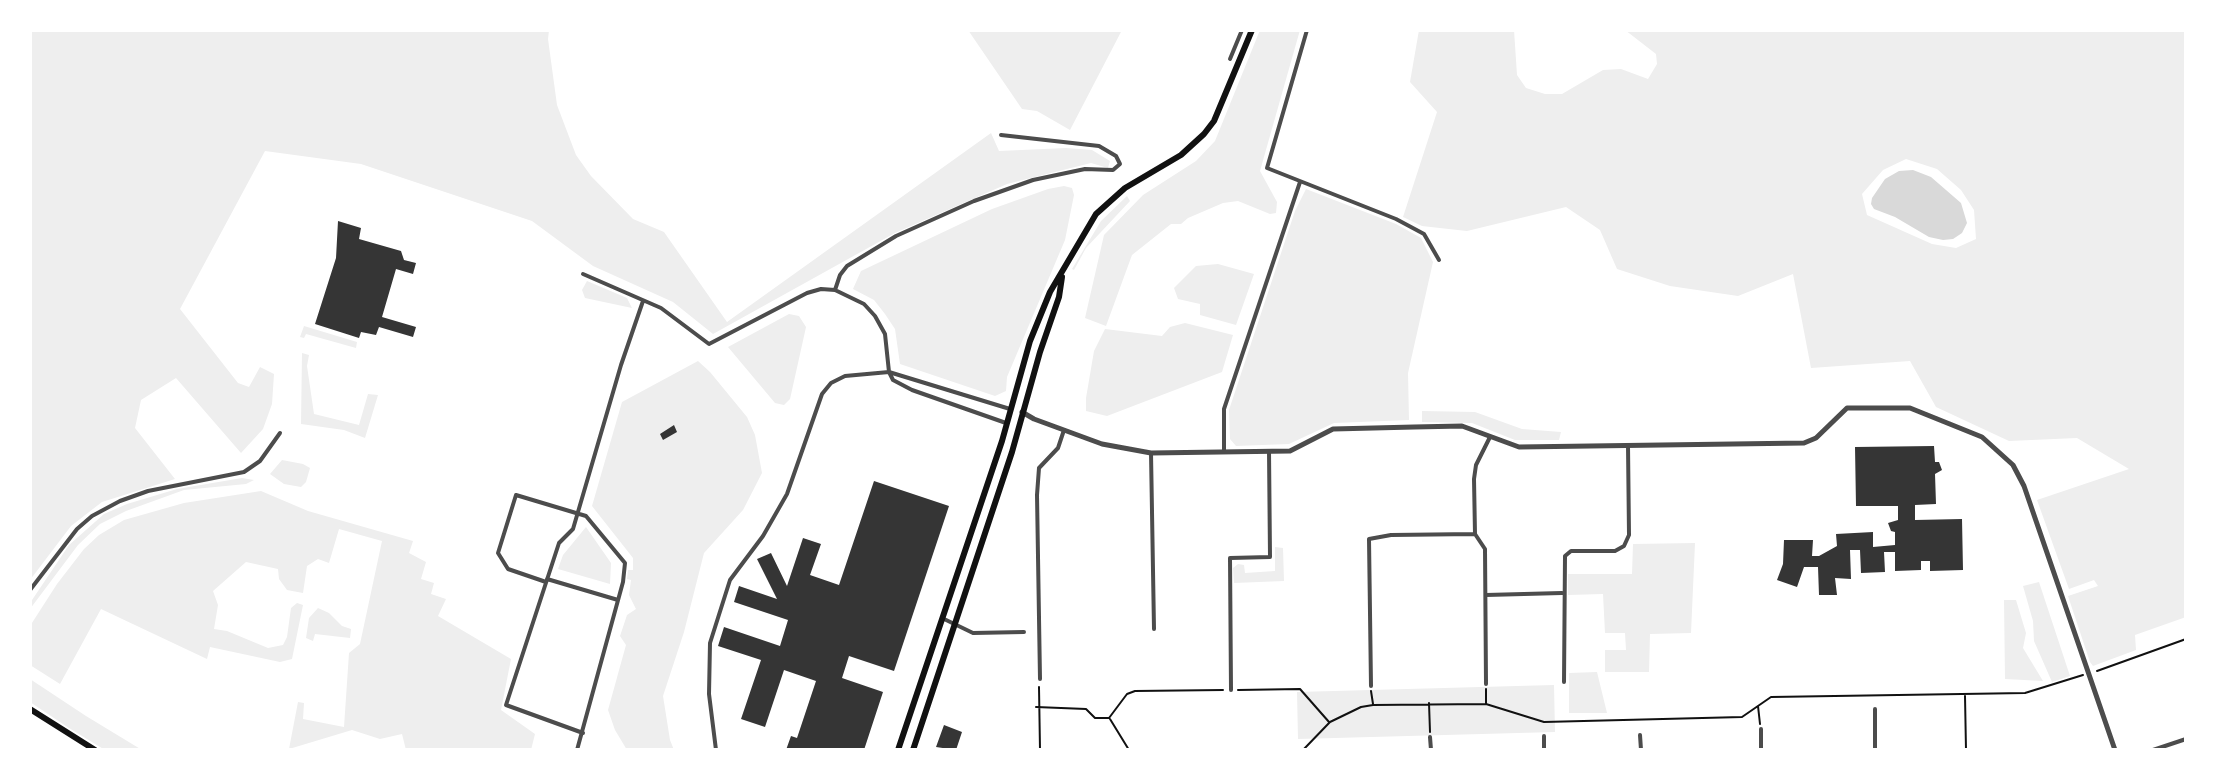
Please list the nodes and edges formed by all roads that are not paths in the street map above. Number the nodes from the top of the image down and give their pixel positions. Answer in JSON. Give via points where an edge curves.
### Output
{"nodes":[{"id":1,"x":1242,"y":30,"type":"edge"},
{"id":2,"x":1252,"y":30,"type":"edge"},
{"id":3,"x":1307,"y":30,"type":"edge"},
{"id":4,"x":1230,"y":59,"type":"dead end"},
{"id":5,"x":1001,"y":135,"type":"dead end"},
{"id":6,"x":1300,"y":182,"type":"junction"},
{"id":7,"x":1439,"y":260,"type":"dead end"},
{"id":8,"x":1062,"y":272,"type":"junction"},
{"id":9,"x":583,"y":274,"type":"dead end"},
{"id":10,"x":835,"y":290,"type":"junction"},
{"id":11,"x":643,"y":301,"type":"junction"},
{"id":12,"x":889,"y":372,"type":"junction"},
{"id":13,"x":1010,"y":409,"type":"junction"},
{"id":14,"x":1022,"y":412,"type":"junction"},
{"id":15,"x":1034,"y":419,"type":"junction"},
{"id":16,"x":1006,"y":423,"type":"junction"},
{"id":17,"x":1019,"y":426,"type":"junction"},
{"id":18,"x":1064,"y":429,"type":"junction"},
{"id":19,"x":280,"y":433,"type":"dead end"},
{"id":20,"x":1490,"y":437,"type":"junction"},
{"id":21,"x":1628,"y":445,"type":"junction"},
{"id":22,"x":1269,"y":451,"type":"junction"},
{"id":23,"x":1224,"y":452,"type":"junction"},
{"id":24,"x":1151,"y":453,"type":"junction"},
{"id":25,"x":578,"y":512,"type":"junction"},
{"id":26,"x":1475,"y":534,"type":"junction"},
{"id":27,"x":546,"y":580,"type":"junction"},
{"id":28,"x":30,"y":590,"type":"edge"},
{"id":29,"x":1562,"y":593,"type":"junction"},
{"id":30,"x":1486,"y":595,"type":"junction"},
{"id":31,"x":618,"y":600,"type":"junction"},
{"id":32,"x":942,"y":618,"type":"junction"},
{"id":33,"x":955,"y":623,"type":"junction"},
{"id":34,"x":1154,"y":629,"type":"dead end"},
{"id":35,"x":1024,"y":632,"type":"dead end"},
{"id":36,"x":1040,"y":679,"type":"road end"},
{"id":37,"x":1564,"y":682,"type":"dead end"},
{"id":38,"x":1486,"y":684,"type":"road end"},
{"id":39,"x":1371,"y":686,"type":"road end"},
{"id":40,"x":1231,"y":690,"type":"road end"},
{"id":41,"x":30,"y":709,"type":"edge"},
{"id":42,"x":1875,"y":709,"type":"dead end"},
{"id":43,"x":1761,"y":729,"type":"road end"},
{"id":44,"x":583,"y":733,"type":"junction"},
{"id":45,"x":1640,"y":735,"type":"dead end"},
{"id":46,"x":1544,"y":736,"type":"dead end"},
{"id":47,"x":1430,"y":737,"type":"road end"},
{"id":48,"x":2186,"y":739,"type":"edge"},
{"id":49,"x":95,"y":750,"type":"edge"},
{"id":50,"x":577,"y":750,"type":"edge"},
{"id":51,"x":716,"y":750,"type":"edge"},
{"id":52,"x":898,"y":750,"type":"edge"},
{"id":53,"x":913,"y":750,"type":"edge"},
{"id":54,"x":1431,"y":750,"type":"edge"},
{"id":55,"x":1544,"y":750,"type":"edge"},
{"id":56,"x":1641,"y":750,"type":"edge"},
{"id":57,"x":1761,"y":750,"type":"edge"},
{"id":58,"x":1875,"y":750,"type":"edge"},
{"id":59,"x":2115,"y":750,"type":"edge"},
{"id":60,"x":2153,"y":750,"type":"edge"}],
"edges":[{"from":1,"to":4,"type":"street"},
{"from":2,"to":8,"type":"main road","via":[[1204,134],[1104,206]]},
{"from":3,"to":6,"type":"street","via":[[1267,168]]},
{"from":5,"to":10,"type":"street","via":[[1099,146],[1120,164],[1113,170],[1085,169],[1033,180],[974,201],[896,236],[847,266]]},
{"from":6,"to":7,"type":"street","via":[[1424,234]]},
{"from":6,"to":23,"type":"street","via":[[1224,409]]},
{"from":8,"to":13,"type":"main road","via":[[1030,341]]},
{"from":8,"to":14,"type":"main road"},
{"from":9,"to":11,"type":"street"},
{"from":10,"to":11,"type":"street","via":[[807,293],[709,344]]},
{"from":10,"to":12,"type":"street","via":[[864,304],[875,316],[885,334]]},
{"from":11,"to":25,"type":"street"},
{"from":12,"to":13,"type":"street"},
{"from":12,"to":16,"type":"street","via":[[903,386]]},
{"from":12,"to":51,"type":"street","via":[[845,376],[822,394],[778,513],[730,580],[710,643]]},
{"from":13,"to":14,"type":"main road"},
{"from":13,"to":16,"type":"main road"},
{"from":14,"to":15,"type":"street"},
{"from":14,"to":17,"type":"main road"},
{"from":15,"to":17,"type":"street"},
{"from":15,"to":18,"type":"street"},
{"from":16,"to":17,"type":"main road"},
{"from":16,"to":32,"type":"main road"},
{"from":17,"to":33,"type":"main road"},
{"from":18,"to":24,"type":"street","via":[[1119,449]]},
{"from":18,"to":36,"type":"street","via":[[1058,448],[1039,468]]},
{"from":19,"to":28,"type":"street","via":[[260,461],[244,472],[148,491],[92,516]]},
{"from":20,"to":21,"type":"street","via":[[1519,447]]},
{"from":20,"to":22,"type":"street","via":[[1462,426],[1338,428],[1295,450]]},
{"from":20,"to":26,"type":"street","via":[[1476,465]]},
{"from":21,"to":29,"type":"street","via":[[1629,535],[1615,551],[1571,551],[1565,556]]},
{"from":21,"to":59,"type":"street","via":[[1804,443],[1816,438],[1841,411],[1859,407],[1910,408],[1982,437],[2020,478]]},
{"from":22,"to":23,"type":"street"},
{"from":22,"to":40,"type":"street","via":[[1270,557],[1230,558]]},
{"from":23,"to":24,"type":"street"},
{"from":24,"to":34,"type":"street"},
{"from":25,"to":27,"type":"street"},
{"from":25,"to":27,"type":"street","via":[[516,495],[498,553],[508,569]]},
{"from":25,"to":31,"type":"street","via":[[625,563]]},
{"from":26,"to":30,"type":"street","via":[[1485,549]]},
{"from":26,"to":39,"type":"street","via":[[1369,539]]},
{"from":27,"to":31,"type":"street"},
{"from":27,"to":44,"type":"street","via":[[506,705]]},
{"from":29,"to":30,"type":"street"},
{"from":29,"to":37,"type":"street"},
{"from":30,"to":38,"type":"street"},
{"from":31,"to":44,"type":"street"},
{"from":32,"to":33,"type":"street"},
{"from":32,"to":52,"type":"main road"},
{"from":33,"to":35,"type":"street","via":[[988,635]]},
{"from":33,"to":53,"type":"main road"},
{"from":41,"to":49,"type":"main road"},
{"from":42,"to":58,"type":"street"},
{"from":43,"to":57,"type":"street"},
{"from":44,"to":50,"type":"street"},
{"from":45,"to":56,"type":"street"},
{"from":46,"to":55,"type":"street"},
{"from":47,"to":54,"type":"street"},
{"from":48,"to":60,"type":"street"}]}
